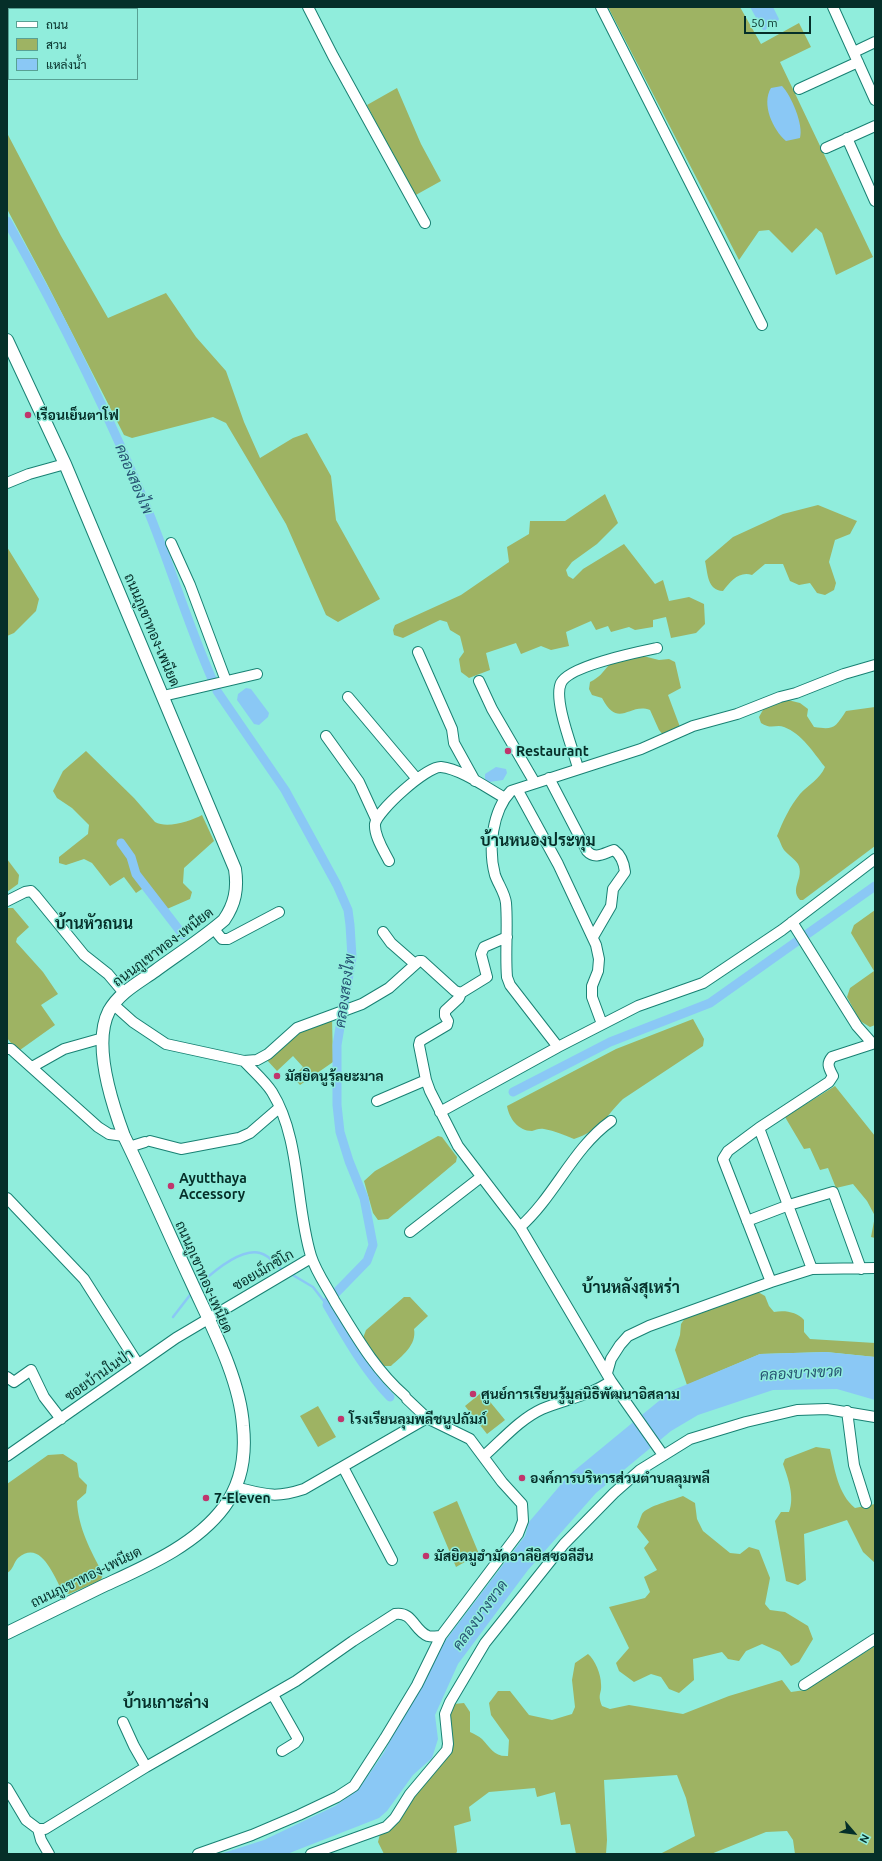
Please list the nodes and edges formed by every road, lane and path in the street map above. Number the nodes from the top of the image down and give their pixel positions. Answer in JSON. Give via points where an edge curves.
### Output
{"nodes":[{"id":1,"x":308,"y":7,"type":"edge"},
{"id":2,"x":601,"y":7,"type":"edge"},
{"id":3,"x":833,"y":7,"type":"edge"},
{"id":4,"x":875,"y":42,"type":"edge"},
{"id":5,"x":854,"y":52,"type":"junction"},
{"id":6,"x":858,"y":62,"type":"junction"},
{"id":7,"x":872,"y":87,"type":"edge"},
{"id":8,"x":799,"y":89,"type":"dead end"},
{"id":9,"x":875,"y":100,"type":"edge"},
{"id":10,"x":875,"y":126,"type":"edge"},
{"id":11,"x":847,"y":138,"type":"junction"},
{"id":12,"x":826,"y":148,"type":"dead end"},
{"id":13,"x":875,"y":201,"type":"edge"},
{"id":14,"x":425,"y":223,"type":"dead end"},
{"id":15,"x":762,"y":324,"type":"dead end"},
{"id":16,"x":7,"y":340,"type":"edge"},
{"id":17,"x":65,"y":464,"type":"junction"},
{"id":18,"x":7,"y":483,"type":"edge"},
{"id":19,"x":171,"y":543,"type":"dead end"},
{"id":20,"x":657,"y":648,"type":"dead end"},
{"id":21,"x":418,"y":652,"type":"dead end"},
{"id":22,"x":875,"y":665,"type":"edge"},
{"id":23,"x":257,"y":674,"type":"dead end"},
{"id":24,"x":226,"y":681,"type":"junction"},
{"id":25,"x":479,"y":681,"type":"dead end"},
{"id":26,"x":163,"y":696,"type":"junction"},
{"id":27,"x":348,"y":697,"type":"dead end"},
{"id":28,"x":326,"y":736,"type":"dead end"},
{"id":29,"x":578,"y":768,"type":"junction"},
{"id":30,"x":549,"y":778,"type":"junction"},
{"id":31,"x":417,"y":779,"type":"junction"},
{"id":32,"x":475,"y":782,"type":"junction"},
{"id":33,"x":535,"y":783,"type":"junction"},
{"id":34,"x":517,"y":789,"type":"junction"},
{"id":35,"x":505,"y":798,"type":"junction"},
{"id":36,"x":376,"y":818,"type":"junction"},
{"id":37,"x":875,"y":859,"type":"edge"},
{"id":38,"x":389,"y":861,"type":"dead end"},
{"id":39,"x":7,"y":901,"type":"edge"},
{"id":40,"x":279,"y":912,"type":"dead end"},
{"id":41,"x":794,"y":925,"type":"junction"},
{"id":42,"x":214,"y":929,"type":"junction"},
{"id":43,"x":383,"y":932,"type":"dead end"},
{"id":44,"x":507,"y":937,"type":"junction"},
{"id":45,"x":593,"y":937,"type":"junction"},
{"id":46,"x":416,"y":964,"type":"junction"},
{"id":47,"x":124,"y":993,"type":"junction"},
{"id":48,"x":461,"y":993,"type":"junction"},
{"id":49,"x":114,"y":1005,"type":"junction"},
{"id":50,"x":602,"y":1024,"type":"junction"},
{"id":51,"x":103,"y":1038,"type":"junction"},
{"id":52,"x":874,"y":1043,"type":"edge"},
{"id":53,"x":558,"y":1047,"type":"junction"},
{"id":54,"x":7,"y":1049,"type":"edge"},
{"id":55,"x":244,"y":1061,"type":"junction"},
{"id":56,"x":32,"y":1067,"type":"junction"},
{"id":57,"x":426,"y":1080,"type":"junction"},
{"id":58,"x":377,"y":1101,"type":"dead end"},
{"id":59,"x":279,"y":1108,"type":"junction"},
{"id":60,"x":440,"y":1112,"type":"junction"},
{"id":61,"x":611,"y":1121,"type":"dead end"},
{"id":62,"x":759,"y":1128,"type":"junction"},
{"id":63,"x":126,"y":1141,"type":"junction"},
{"id":64,"x":481,"y":1177,"type":"junction"},
{"id":65,"x":7,"y":1198,"type":"edge"},
{"id":66,"x":789,"y":1205,"type":"junction"},
{"id":67,"x":747,"y":1221,"type":"junction"},
{"id":68,"x":520,"y":1227,"type":"junction"},
{"id":69,"x":410,"y":1232,"type":"dead end"},
{"id":70,"x":312,"y":1258,"type":"junction"},
{"id":71,"x":875,"y":1268,"type":"edge"},
{"id":72,"x":812,"y":1269,"type":"junction"},
{"id":73,"x":861,"y":1269,"type":"junction"},
{"id":74,"x":771,"y":1282,"type":"junction"},
{"id":75,"x":208,"y":1318,"type":"junction"},
{"id":76,"x":138,"y":1364,"type":"junction"},
{"id":77,"x":7,"y":1377,"type":"edge"},
{"id":78,"x":609,"y":1377,"type":"junction"},
{"id":79,"x":847,"y":1411,"type":"junction"},
{"id":80,"x":875,"y":1417,"type":"edge"},
{"id":81,"x":427,"y":1418,"type":"junction"},
{"id":82,"x":61,"y":1419,"type":"junction"},
{"id":83,"x":661,"y":1453,"type":"junction"},
{"id":84,"x":7,"y":1456,"type":"edge"},
{"id":85,"x":484,"y":1456,"type":"junction"},
{"id":86,"x":343,"y":1467,"type":"junction"},
{"id":87,"x":235,"y":1487,"type":"junction"},
{"id":88,"x":866,"y":1503,"type":"dead end"},
{"id":89,"x":392,"y":1560,"type":"dead end"},
{"id":90,"x":7,"y":1633,"type":"edge"},
{"id":91,"x":442,"y":1636,"type":"junction"},
{"id":92,"x":875,"y":1639,"type":"edge"},
{"id":93,"x":804,"y":1685,"type":"dead end"},
{"id":94,"x":273,"y":1695,"type":"junction"},
{"id":95,"x":123,"y":1722,"type":"dead end"},
{"id":96,"x":282,"y":1751,"type":"dead end"},
{"id":97,"x":146,"y":1767,"type":"junction"},
{"id":98,"x":7,"y":1788,"type":"edge"},
{"id":99,"x":38,"y":1829,"type":"junction"},
{"id":100,"x":49,"y":1854,"type":"edge"},
{"id":101,"x":198,"y":1854,"type":"edge"},
{"id":102,"x":311,"y":1854,"type":"edge"}],
"edges":[{"from":1,"to":14,"type":"street"},
{"from":2,"to":15,"type":"street"},
{"from":3,"to":5,"type":"street"},
{"from":4,"to":5,"type":"street"},
{"from":5,"to":6,"type":"street"},
{"from":6,"to":7,"type":"street"},
{"from":6,"to":8,"type":"street"},
{"from":7,"to":9,"type":"street"},
{"from":10,"to":11,"type":"street"},
{"from":11,"to":12,"type":"street"},
{"from":11,"to":13,"type":"street"},
{"from":16,"to":17,"type":"street","name":"ถนนภูเขาทอง-เพนียด"},
{"from":17,"to":18,"type":"street"},
{"from":17,"to":26,"type":"street","name":"ถนนภูเขาทอง-เพนียด"},
{"from":19,"to":24,"type":"street","via":[[190,585]]},
{"from":20,"to":29,"type":"street","via":[[613,658],[572,672],[561,682],[560,711]]},
{"from":21,"to":32,"type":"street","via":[[452,729],[454,743]]},
{"from":22,"to":29,"type":"street","via":[[737,714],[693,726],[641,750]]},
{"from":23,"to":24,"type":"street"},
{"from":24,"to":26,"type":"street"},
{"from":25,"to":33,"type":"street","via":[[492,709]]},
{"from":26,"to":42,"type":"street","name":"ถนนภูเขาทอง-เพนียด","via":[[235,869],[237,882],[234,903],[224,920]]},
{"from":27,"to":31,"type":"street"},
{"from":28,"to":36,"type":"street","via":[[359,782]]},
{"from":29,"to":30,"type":"street"},
{"from":30,"to":33,"type":"street"},
{"from":30,"to":45,"type":"street","via":[[587,851],[596,856],[614,850],[619,853],[625,864],[625,872],[613,889],[611,906]]},
{"from":31,"to":32,"type":"street","via":[[429,770],[439,767],[452,770]]},
{"from":31,"to":36,"type":"street"},
{"from":32,"to":35,"type":"street"},
{"from":33,"to":34,"type":"street"},
{"from":34,"to":35,"type":"street"},
{"from":34,"to":45,"type":"street","via":[[558,864]]},
{"from":35,"to":44,"type":"street","via":[[500,807],[490,848],[495,874],[505,901]]},
{"from":36,"to":38,"type":"street","via":[[377,836]]},
{"from":37,"to":41,"type":"street"},
{"from":39,"to":47,"type":"street","via":[[31,891],[84,955],[108,974]]},
{"from":40,"to":42,"type":"street","via":[[228,939],[222,939]]},
{"from":41,"to":50,"type":"street","via":[[704,983],[638,1006]]},
{"from":41,"to":52,"type":"street","via":[[857,1026]]},
{"from":42,"to":47,"type":"street","name":"ถนนภูเขาทอง-เพนียด"},
{"from":43,"to":46,"type":"street","via":[[391,943]]},
{"from":44,"to":48,"type":"street","via":[[484,947],[481,954],[487,977]]},
{"from":44,"to":53,"type":"street","via":[[506,967],[510,985]]},
{"from":45,"to":50,"type":"street","via":[[599,959],[592,997]]},
{"from":46,"to":48,"type":"street","via":[[422,961],[455,991]]},
{"from":46,"to":55,"type":"street","via":[[389,988],[362,1004],[297,1028],[268,1054],[257,1060]]},
{"from":47,"to":49,"type":"street","name":"ถนนภูเขาทอง-เพนียด"},
{"from":48,"to":57,"type":"street","via":[[460,998],[445,1011],[447,1025],[420,1041]]},
{"from":49,"to":51,"type":"street","name":"ถนนภูเขาทอง-เพนียด","via":[[106,1020]]},
{"from":49,"to":55,"type":"street","via":[[133,1022],[166,1044]]},
{"from":50,"to":53,"type":"street"},
{"from":51,"to":56,"type":"street","via":[[64,1049]]},
{"from":51,"to":63,"type":"street","name":"ถนนภูเขาทอง-เพนียด","via":[[106,1075]]},
{"from":52,"to":62,"type":"street","via":[[832,1057],[828,1066],[833,1076],[829,1082]]},
{"from":53,"to":60,"type":"street"},
{"from":54,"to":56,"type":"street","via":[[11,1049]]},
{"from":55,"to":59,"type":"street","via":[[272,1092]]},
{"from":56,"to":63,"type":"street","via":[[98,1127]]},
{"from":57,"to":58,"type":"street"},
{"from":57,"to":60,"type":"street"},
{"from":59,"to":63,"type":"street","via":[[250,1133],[239,1138],[181,1149],[147,1142]]},
{"from":59,"to":70,"type":"street","via":[[295,1162],[298,1199]]},
{"from":60,"to":64,"type":"street","via":[[458,1146]]},
{"from":61,"to":68,"type":"street","via":[[588,1142],[534,1214]]},
{"from":62,"to":66,"type":"street"},
{"from":62,"to":67,"type":"street","via":[[728,1151],[723,1158]]},
{"from":63,"to":75,"type":"street","name":"ถนนภูเขาทอง-เพนียด"},
{"from":64,"to":68,"type":"street"},
{"from":64,"to":69,"type":"street"},
{"from":65,"to":76,"type":"street","via":[[84,1279]]},
{"from":66,"to":67,"type":"street"},
{"from":66,"to":72,"type":"street"},
{"from":66,"to":73,"type":"street","via":[[833,1192]]},
{"from":67,"to":74,"type":"street"},
{"from":68,"to":78,"type":"street"},
{"from":70,"to":75,"type":"street","name":"ซอยเม็กซิโก"},
{"from":70,"to":81,"type":"street","via":[[326,1286],[375,1365]]},
{"from":71,"to":73,"type":"street"},
{"from":72,"to":73,"type":"street"},
{"from":72,"to":74,"type":"street"},
{"from":74,"to":78,"type":"street","via":[[628,1336],[611,1359]]},
{"from":75,"to":76,"type":"street","name":"ซอยบ้านในป่า"},
{"from":75,"to":87,"type":"street","name":"ถนนภูเขาทอง-เพนียด","via":[[236,1388],[243,1425],[244,1451]]},
{"from":76,"to":82,"type":"street","name":"ซอยบ้านในป่า"},
{"from":77,"to":82,"type":"street","via":[[14,1382],[31,1370],[44,1397]]},
{"from":78,"to":83,"type":"street"},
{"from":78,"to":85,"type":"street","via":[[595,1391],[542,1409],[508,1433]]},
{"from":79,"to":80,"type":"street"},
{"from":79,"to":83,"type":"street","via":[[797,1410],[690,1439]]},
{"from":79,"to":88,"type":"street","via":[[854,1465]]},
{"from":81,"to":85,"type":"street","via":[[470,1439]]},
{"from":81,"to":86,"type":"street"},
{"from":82,"to":84,"type":"street","name":"ซอยบ้านในป่า"},
{"from":83,"to":102,"type":"street","via":[[614,1493],[564,1544],[485,1643],[445,1714],[447,1750],[410,1794],[395,1818],[386,1827]]},
{"from":85,"to":91,"type":"street","via":[[502,1482],[522,1504],[522,1521],[518,1534],[509,1548]]},
{"from":86,"to":87,"type":"street","via":[[304,1489],[286,1495],[271,1496]]},
{"from":86,"to":89,"type":"street"},
{"from":87,"to":90,"type":"street","name":"ถนนภูเขาทอง-เพนียด","via":[[224,1507],[184,1544],[121,1578]]},
{"from":91,"to":94,"type":"street","via":[[429,1636],[421,1632],[409,1617],[402,1613],[395,1614]]},
{"from":91,"to":101,"type":"street","via":[[417,1685],[354,1786],[299,1815]]},
{"from":92,"to":93,"type":"street"},
{"from":94,"to":96,"type":"street","via":[[298,1739]]},
{"from":94,"to":97,"type":"street"},
{"from":95,"to":97,"type":"street"},
{"from":97,"to":99,"type":"street","via":[[51,1826]]},
{"from":98,"to":99,"type":"street","via":[[26,1820]]},
{"from":99,"to":100,"type":"street"}]}
